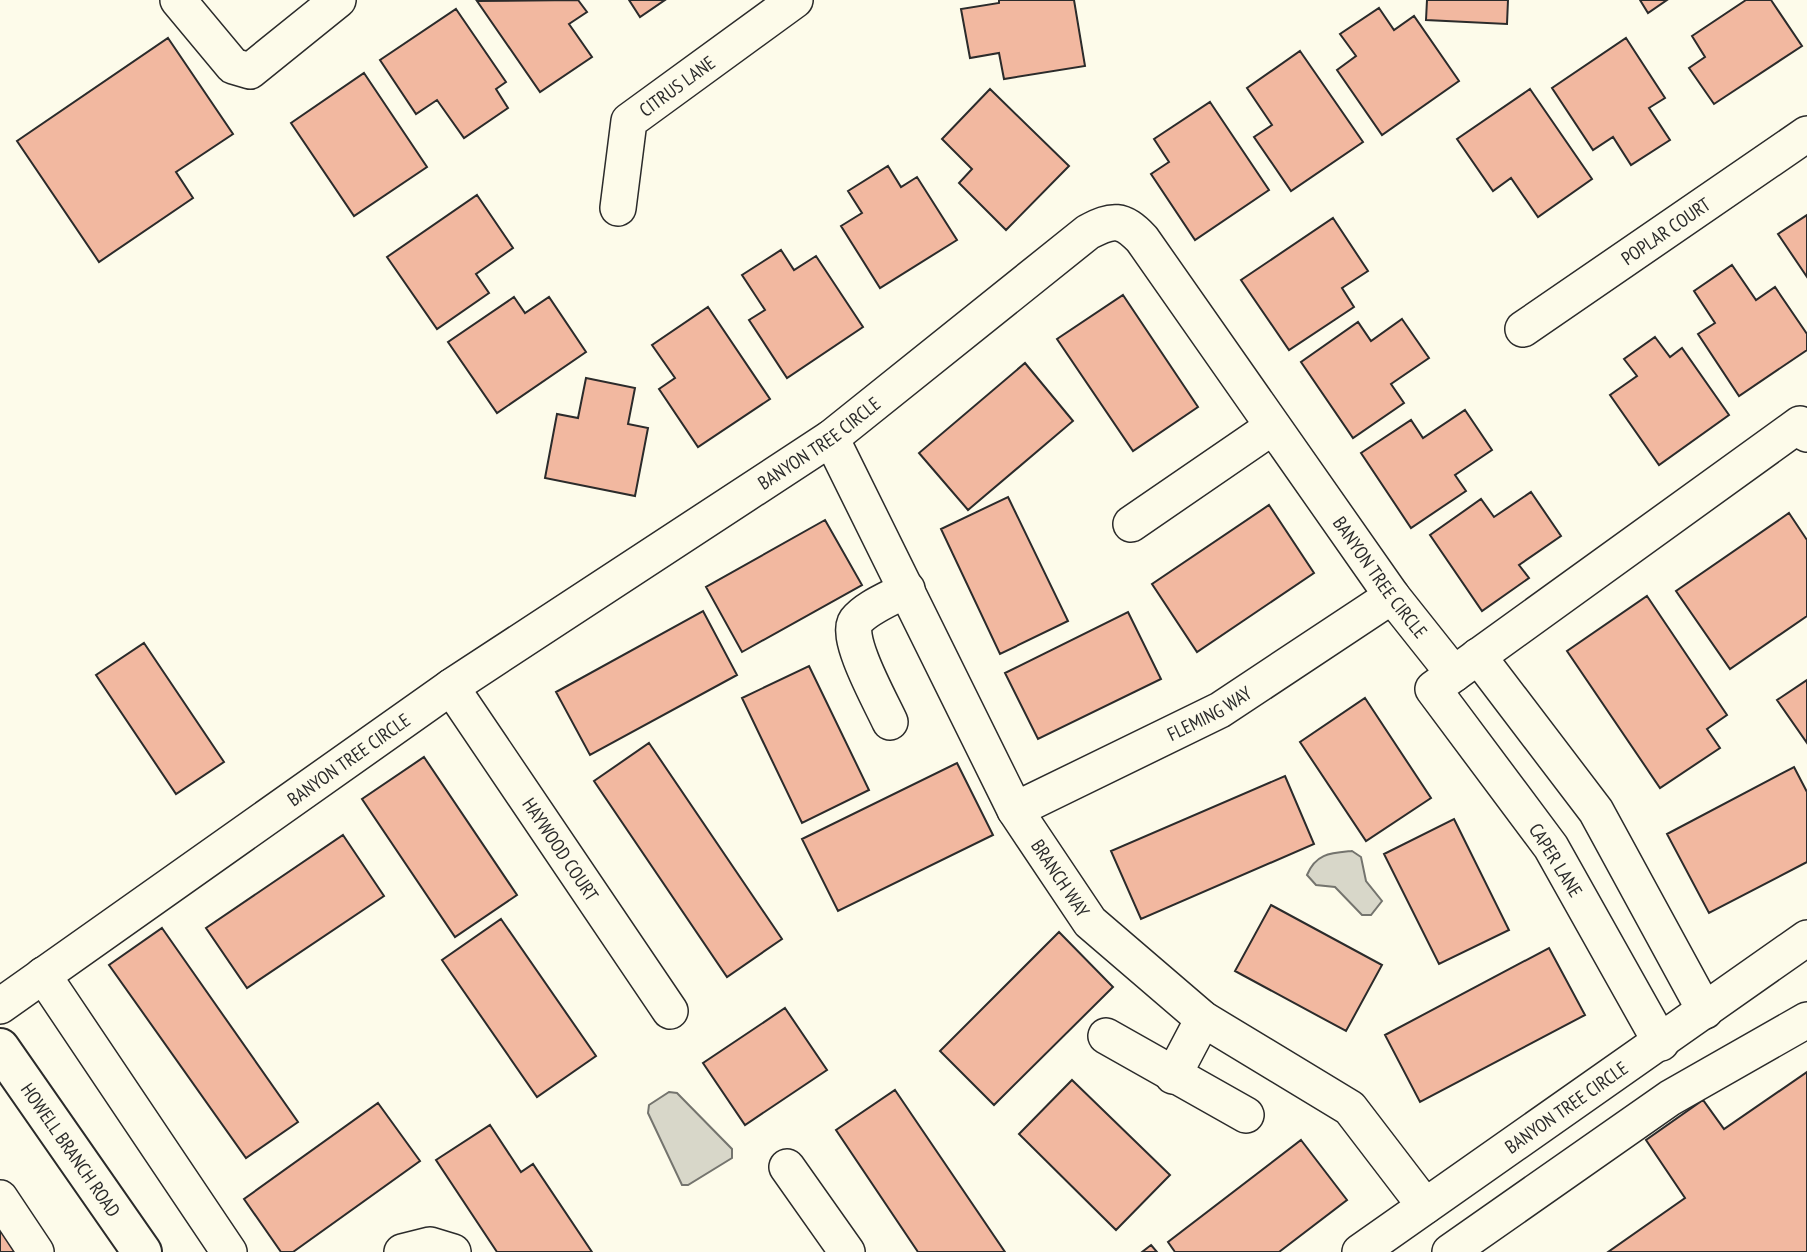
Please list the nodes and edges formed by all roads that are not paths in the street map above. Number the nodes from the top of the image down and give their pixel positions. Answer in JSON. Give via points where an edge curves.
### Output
{"nodes":[{"id":1,"x":178,"y":0,"type":"edge"},
{"id":2,"x":338,"y":0,"type":"edge"},
{"id":3,"x":794,"y":0,"type":"edge"},
{"id":4,"x":1807,"y":134,"type":"edge"},
{"id":5,"x":618,"y":208,"type":"dead end"},
{"id":6,"x":1523,"y":329,"type":"dead end"},
{"id":7,"x":1272,"y":428,"type":"junction"},
{"id":8,"x":1807,"y":434,"type":"edge"},
{"id":9,"x":831,"y":438,"type":"junction"},
{"id":10,"x":1131,"y":524,"type":"dead end"},
{"id":11,"x":907,"y":589,"type":"junction"},
{"id":12,"x":1392,"y":596,"type":"junction"},
{"id":13,"x":1455,"y":673,"type":"junction"},
{"id":14,"x":451,"y":687,"type":"junction"},
{"id":15,"x":890,"y":722,"type":"dead end"},
{"id":16,"x":1015,"y":810,"type":"junction"},
{"id":17,"x":1807,"y":938,"type":"edge"},
{"id":18,"x":43,"y":975,"type":"junction"},
{"id":19,"x":0,"y":1006,"type":"edge"},
{"id":20,"x":670,"y":1011,"type":"dead end"},
{"id":21,"x":1705,"y":1011,"type":"junction"},
{"id":22,"x":1203,"y":1019,"type":"junction"},
{"id":23,"x":1807,"y":1020,"type":"edge"},
{"id":24,"x":1106,"y":1035,"type":"dead end"},
{"id":25,"x":1661,"y":1042,"type":"junction"},
{"id":26,"x":0,"y":1048,"type":"edge"},
{"id":27,"x":1173,"y":1076,"type":"junction"},
{"id":28,"x":1246,"y":1115,"type":"dead end"},
{"id":29,"x":788,"y":1167,"type":"dead end"},
{"id":30,"x":0,"y":1198,"type":"edge"},
{"id":31,"x":1425,"y":1206,"type":"junction"},
{"id":32,"x":36,"y":1252,"type":"edge"},
{"id":33,"x":142,"y":1252,"type":"edge"},
{"id":34,"x":229,"y":1252,"type":"edge"},
{"id":35,"x":402,"y":1252,"type":"edge"},
{"id":36,"x":453,"y":1252,"type":"edge"},
{"id":37,"x":847,"y":1252,"type":"edge"},
{"id":38,"x":1360,"y":1252,"type":"edge"},
{"id":39,"x":1450,"y":1252,"type":"edge"}],
"edges":[{"from":1,"to":2,"type":"street","via":[[233,66],[250,71]]},
{"from":3,"to":5,"type":"street","name":"CITRUS LANE","via":[[629,121]]},
{"from":4,"to":6,"type":"street","name":"POPLAR COURT"},
{"from":7,"to":9,"type":"street","name":"BANYON TREE CIRCLE","via":[[1142,239],[1129,226],[1109,221],[1088,232]]},
{"from":7,"to":10,"type":"street"},
{"from":7,"to":12,"type":"street","name":"BANYON TREE CIRCLE"},
{"from":8,"to":13,"type":"street","via":[[1800,424]]},
{"from":9,"to":11,"type":"street","name":"BRANCH WAY"},
{"from":9,"to":14,"type":"street","name":"BANYON TREE CIRCLE"},
{"from":11,"to":15,"type":"street","via":[[865,613],[852,633]]},
{"from":11,"to":16,"type":"street","name":"BRANCH WAY"},
{"from":12,"to":13,"type":"street","name":"BANYON TREE CIRCLE"},
{"from":12,"to":16,"type":"street","name":"FLEMING WAY","via":[[1220,710]]},
{"from":13,"to":21,"type":"street","via":[[1596,811]]},
{"from":13,"to":25,"type":"street","name":"CAPER LANE"},
{"from":14,"to":18,"type":"street","name":"BANYON TREE CIRCLE"},
{"from":14,"to":20,"type":"street","name":"HAYWOOD COURT"},
{"from":16,"to":22,"type":"street","name":"BRANCH WAY","via":[[1090,922]]},
{"from":17,"to":21,"type":"street","name":"BANYON TREE CIRCLE"},
{"from":18,"to":19,"type":"street","name":"BANYON TREE CIRCLE"},
{"from":18,"to":34,"type":"street"},
{"from":21,"to":25,"type":"street","name":"BANYON TREE CIRCLE"},
{"from":22,"to":27,"type":"street"},
{"from":22,"to":31,"type":"street","name":"BRANCH WAY","via":[[1349,1108]]},
{"from":23,"to":39,"type":"street","via":[[1670,1098]]},
{"from":24,"to":27,"type":"street"},
{"from":25,"to":31,"type":"street","name":"BANYON TREE CIRCLE"},
{"from":26,"to":33,"type":"main road","name":"HOWELL BRANCH ROAD"},
{"from":27,"to":28,"type":"street"},
{"from":29,"to":37,"type":"street"},
{"from":30,"to":32,"type":"street"},
{"from":31,"to":38,"type":"street","name":"BANYON TREE CIRCLE"},
{"from":35,"to":36,"type":"street","via":[[430,1245]]}]}
